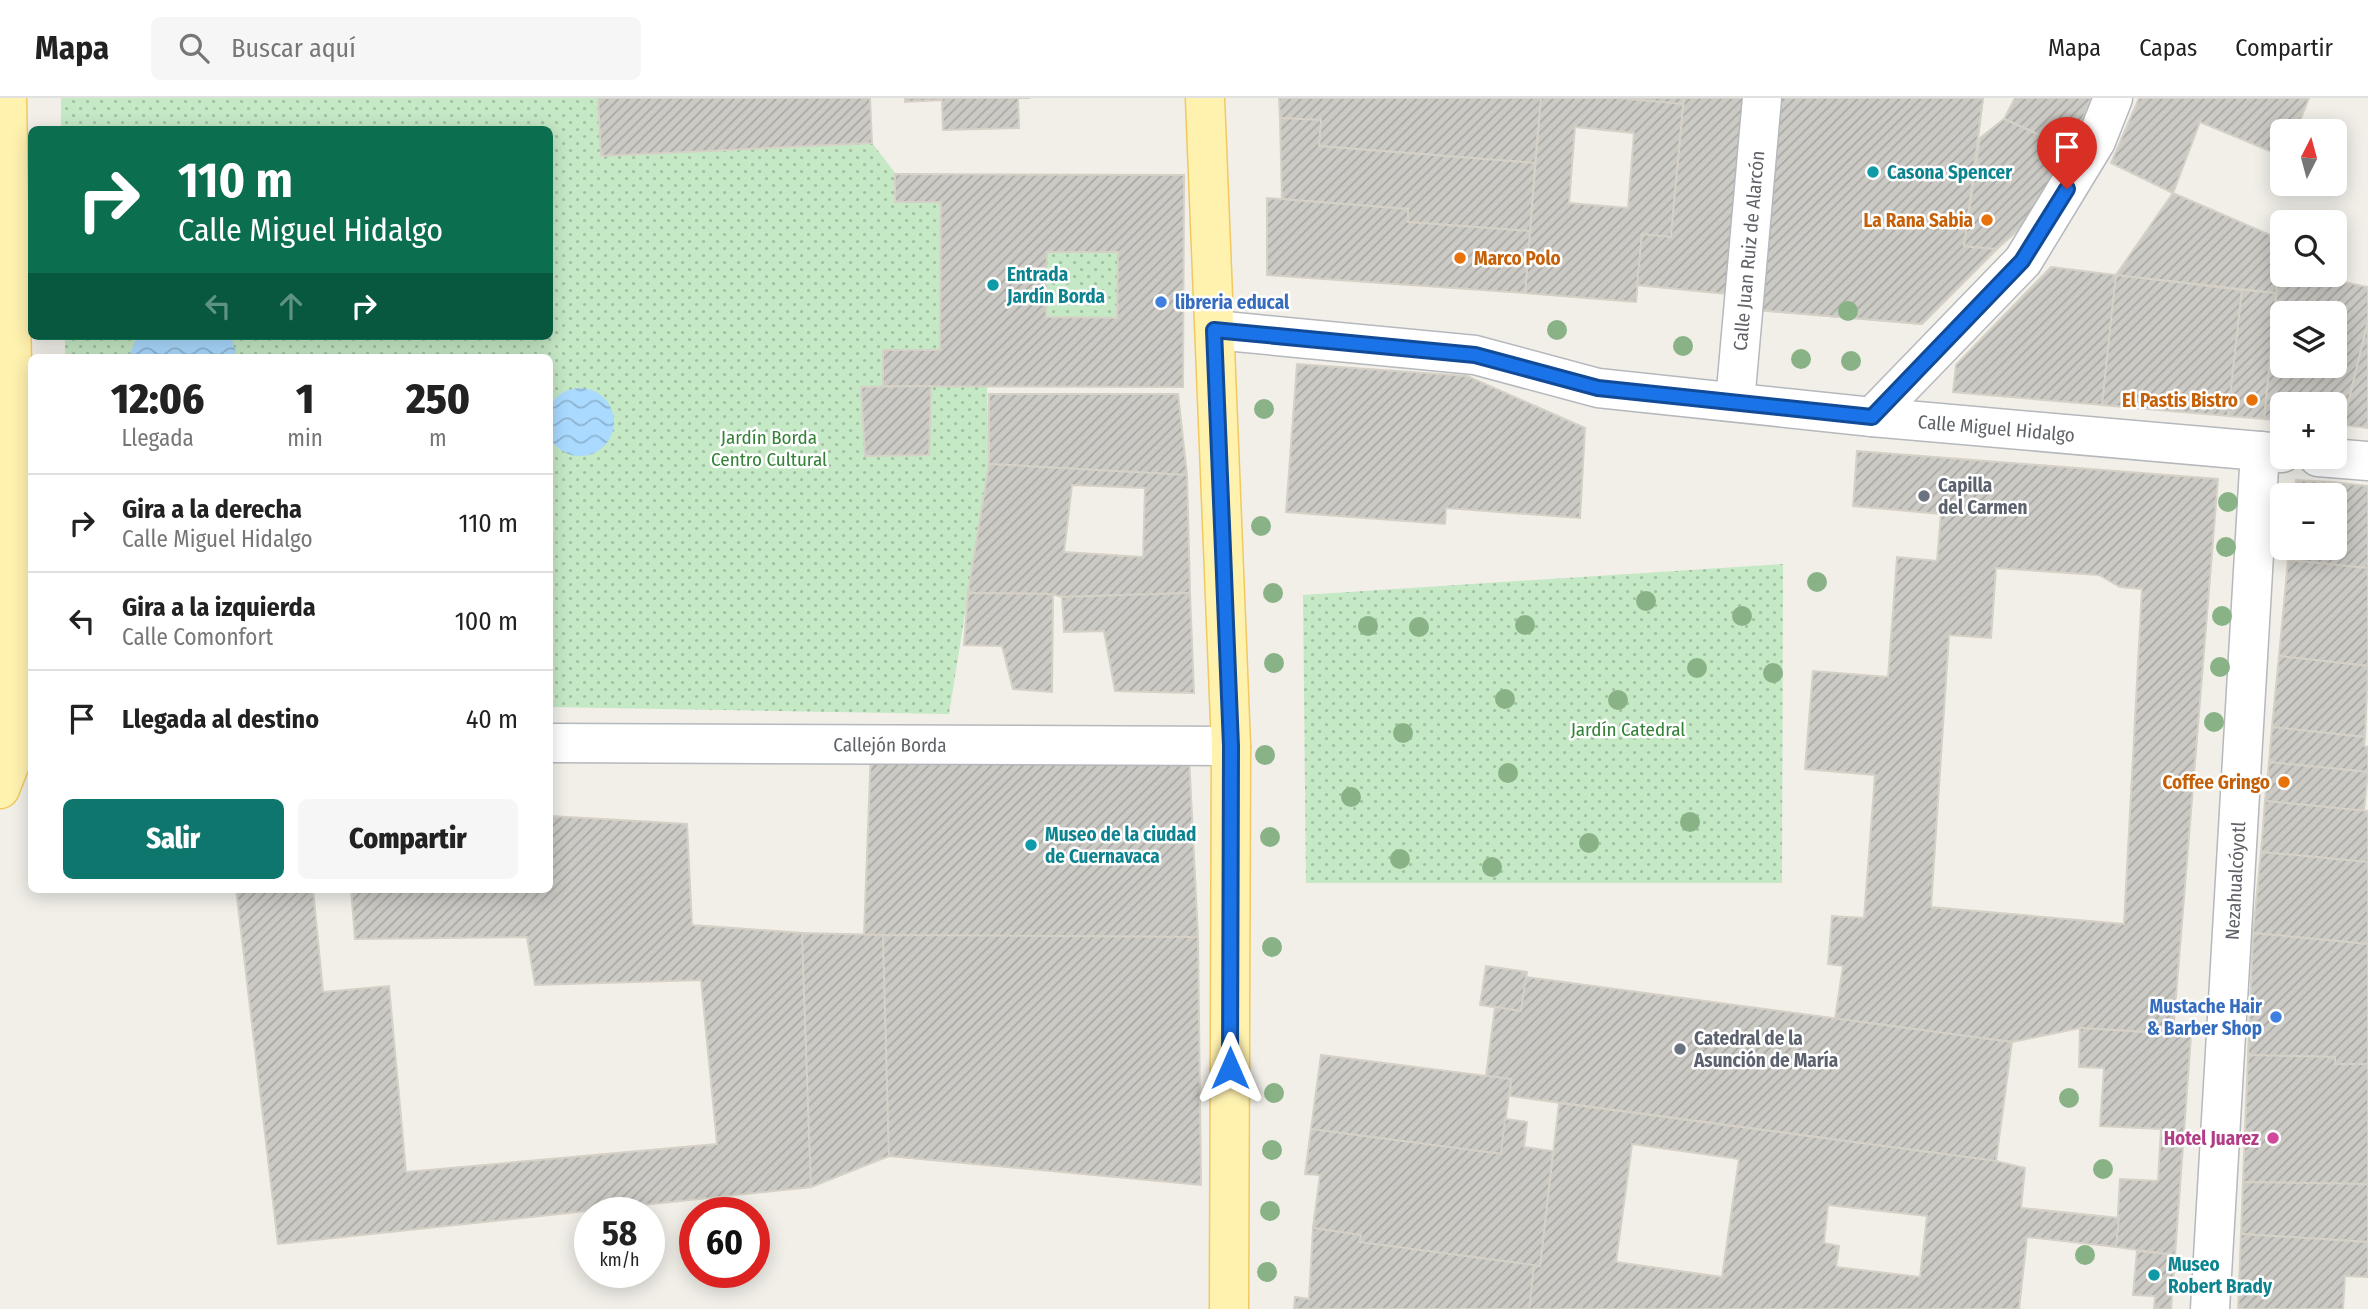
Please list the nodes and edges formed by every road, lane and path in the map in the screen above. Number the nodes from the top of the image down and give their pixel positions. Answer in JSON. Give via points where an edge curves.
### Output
{"nodes":[{"id":1,"x":7,"y":98,"type":"edge"},
{"id":2,"x":1205,"y":98,"type":"edge"},
{"id":3,"x":1762,"y":98,"type":"edge"},
{"id":4,"x":2113,"y":98,"type":"edge"},
{"id":5,"x":1214,"y":330,"type":"junction"},
{"id":6,"x":1735,"y":402,"type":"junction"},
{"id":7,"x":1872,"y":417,"type":"junction"},
{"id":8,"x":2270,"y":452,"type":"edge"},
{"id":9,"x":2347,"y":459,"type":"edge"},
{"id":10,"x":2368,"y":461,"type":"edge"},
{"id":11,"x":2270,"y":466,"type":"edge"},
{"id":12,"x":25,"y":741,"type":"edge"},
{"id":13,"x":553,"y":743,"type":"edge"},
{"id":14,"x":1231,"y":746,"type":"junction"},
{"id":15,"x":0,"y":789,"type":"edge"},
{"id":16,"x":1229,"y":1309,"type":"edge"},
{"id":17,"x":2210,"y":1309,"type":"edge"}],
"edges":[{"from":1,"to":12,"type":"main road"},
{"from":2,"to":5,"type":"main road"},
{"from":3,"to":6,"type":"street","name":"Calle Juan Ruiz de Alarcón"},
{"from":4,"to":7,"type":"street","via":[[2096,141],[2022,261]]},
{"from":5,"to":6,"type":"street","name":"Calle Miguel Hidalgo","via":[[1475,355],[1598,388]]},
{"from":5,"to":14,"type":"main road"},
{"from":6,"to":7,"type":"street","name":"Calle Miguel Hidalgo"},
{"from":7,"to":8,"type":"street","name":"Calle Miguel Hidalgo"},
{"from":9,"to":10,"type":"street"},
{"from":11,"to":17,"type":"street","name":"Nezahualcóyotl"},
{"from":12,"to":15,"type":"main road"},
{"from":13,"to":14,"type":"street","name":"Callejón Borda"},
{"from":14,"to":16,"type":"main road"}]}
